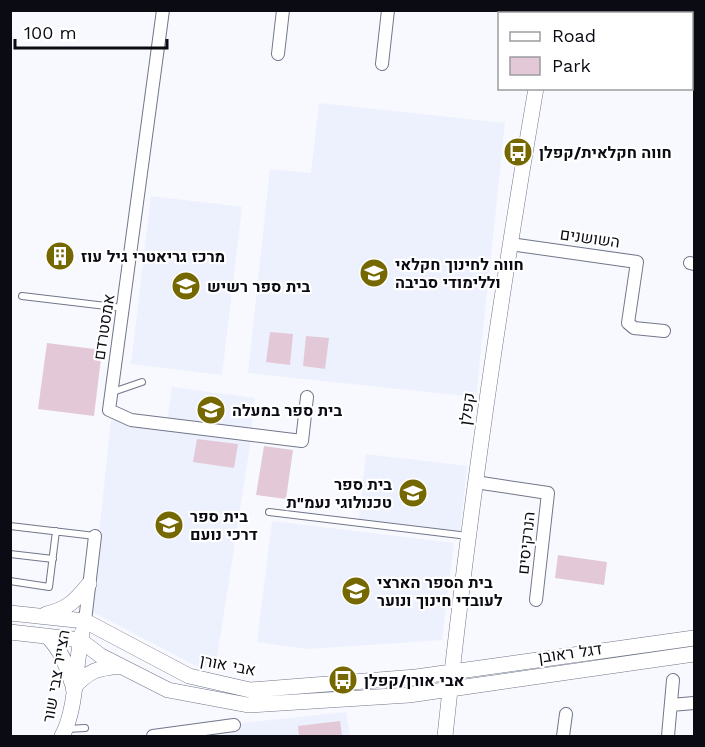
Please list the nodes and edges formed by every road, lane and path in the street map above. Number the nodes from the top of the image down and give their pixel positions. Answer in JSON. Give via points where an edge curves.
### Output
{"nodes":[{"id":1,"x":163,"y":10,"type":"edge"},
{"id":2,"x":283,"y":10,"type":"edge"},
{"id":3,"x":388,"y":10,"type":"edge"},
{"id":4,"x":278,"y":54,"type":"dead end"},
{"id":5,"x":382,"y":64,"type":"dead end"},
{"id":6,"x":536,"y":90,"type":"edge"},
{"id":7,"x":510,"y":244,"type":"junction"},
{"id":8,"x":22,"y":296,"type":"dead end"},
{"id":9,"x":124,"y":308,"type":"junction"},
{"id":10,"x":664,"y":331,"type":"dead end"},
{"id":11,"x":142,"y":382,"type":"dead end"},
{"id":12,"x":110,"y":393,"type":"junction"},
{"id":13,"x":307,"y":397,"type":"dead end"},
{"id":14,"x":474,"y":482,"type":"junction"},
{"id":15,"x":269,"y":512,"type":"dead end"},
{"id":16,"x":10,"y":526,"type":"edge"},
{"id":17,"x":56,"y":531,"type":"junction"},
{"id":18,"x":95,"y":536,"type":"joint"},
{"id":19,"x":468,"y":536,"type":"junction"},
{"id":20,"x":10,"y":554,"type":"edge"},
{"id":21,"x":53,"y":559,"type":"junction"},
{"id":22,"x":10,"y":581,"type":"edge"},
{"id":23,"x":89,"y":584,"type":"junction"},
{"id":24,"x":536,"y":600,"type":"dead end"},
{"id":25,"x":10,"y":613,"type":"edge"},
{"id":26,"x":37,"y":616,"type":"junction"},
{"id":27,"x":85,"y":621,"type":"junction"},
{"id":28,"x":10,"y":632,"type":"edge"},
{"id":29,"x":47,"y":636,"type":"junction"},
{"id":30,"x":694,"y":638,"type":"edge"},
{"id":31,"x":80,"y":640,"type":"junction"},
{"id":32,"x":694,"y":654,"type":"edge"},
{"id":33,"x":121,"y":666,"type":"junction"},
{"id":34,"x":451,"y":671,"type":"junction"},
{"id":35,"x":673,"y":680,"type":"dead end"},
{"id":36,"x":73,"y":688,"type":"junction"},
{"id":37,"x":450,"y":688,"type":"junction"},
{"id":38,"x":694,"y":703,"type":"edge"},
{"id":39,"x":671,"y":705,"type":"junction"},
{"id":40,"x":566,"y":714,"type":"dead end"},
{"id":41,"x":234,"y":725,"type":"dead end"},
{"id":42,"x":85,"y":728,"type":"dead end"},
{"id":43,"x":64,"y":733,"type":"edge"},
{"id":44,"x":153,"y":736,"type":"edge"},
{"id":45,"x":445,"y":736,"type":"edge"},
{"id":46,"x":563,"y":736,"type":"edge"},
{"id":47,"x":668,"y":736,"type":"edge"}],
"edges":[{"from":1,"to":9,"type":"street","name":"אמסטרדם"},
{"from":2,"to":4,"type":"street"},
{"from":3,"to":5,"type":"street"},
{"from":6,"to":7,"type":"street","name":"קפלן"},
{"from":7,"to":10,"type":"street","name":"השושנים","via":[[637,262],[628,323],[634,328]]},
{"from":7,"to":14,"type":"street","name":"קפלן"},
{"from":8,"to":9,"type":"lane"},
{"from":9,"to":12,"type":"street","name":"אמסטרדם"},
{"from":11,"to":12,"type":"lane"},
{"from":12,"to":13,"type":"street","via":[[109,410],[131,420],[302,441]]},
{"from":14,"to":19,"type":"street","name":"קפלן"},
{"from":14,"to":24,"type":"street","name":"הנרקיסים","via":[[548,493]]},
{"from":15,"to":19,"type":"lane"},
{"from":16,"to":17,"type":"lane"},
{"from":17,"to":18,"type":"lane"},
{"from":17,"to":21,"type":"lane"},
{"from":18,"to":23,"type":"street"},
{"from":19,"to":34,"type":"street","name":"קפלן"},
{"from":20,"to":21,"type":"lane"},
{"from":21,"to":22,"type":"lane","via":[[50,587]]},
{"from":23,"to":26,"type":"street","via":[[74,603]]},
{"from":23,"to":27,"type":"street"},
{"from":25,"to":26,"type":"street","name":"אבי אורן"},
{"from":26,"to":27,"type":"street","name":"אבי אורן"},
{"from":27,"to":31,"type":"street","name":"הצייר צבי שור"},
{"from":27,"to":34,"type":"street","name":"אבי אורן","via":[[189,676],[249,690]]},
{"from":28,"to":29,"type":"street","name":"אבי אורן"},
{"from":29,"to":31,"type":"street","name":"אבי אורן"},
{"from":29,"to":36,"type":"street","via":[[65,661]]},
{"from":30,"to":34,"type":"street","name":"דגל ראובן"},
{"from":31,"to":33,"type":"street","name":"אבי אורן"},
{"from":31,"to":36,"type":"street","name":"הצייר צבי שור"},
{"from":32,"to":37,"type":"street","name":"דגל ראובן"},
{"from":33,"to":36,"type":"street","via":[[86,674]]},
{"from":33,"to":37,"type":"street","name":"אבי אורן","via":[[168,690],[248,705],[409,695]]},
{"from":34,"to":37,"type":"street","name":"קפלן"},
{"from":35,"to":39,"type":"street"},
{"from":36,"to":43,"type":"street","name":"הצייר צבי שור","via":[[73,704]]},
{"from":37,"to":45,"type":"street","name":"קפלן"},
{"from":38,"to":39,"type":"street"},
{"from":39,"to":47,"type":"street"},
{"from":40,"to":46,"type":"street"},
{"from":41,"to":44,"type":"street"},
{"from":42,"to":43,"type":"lane"}]}
